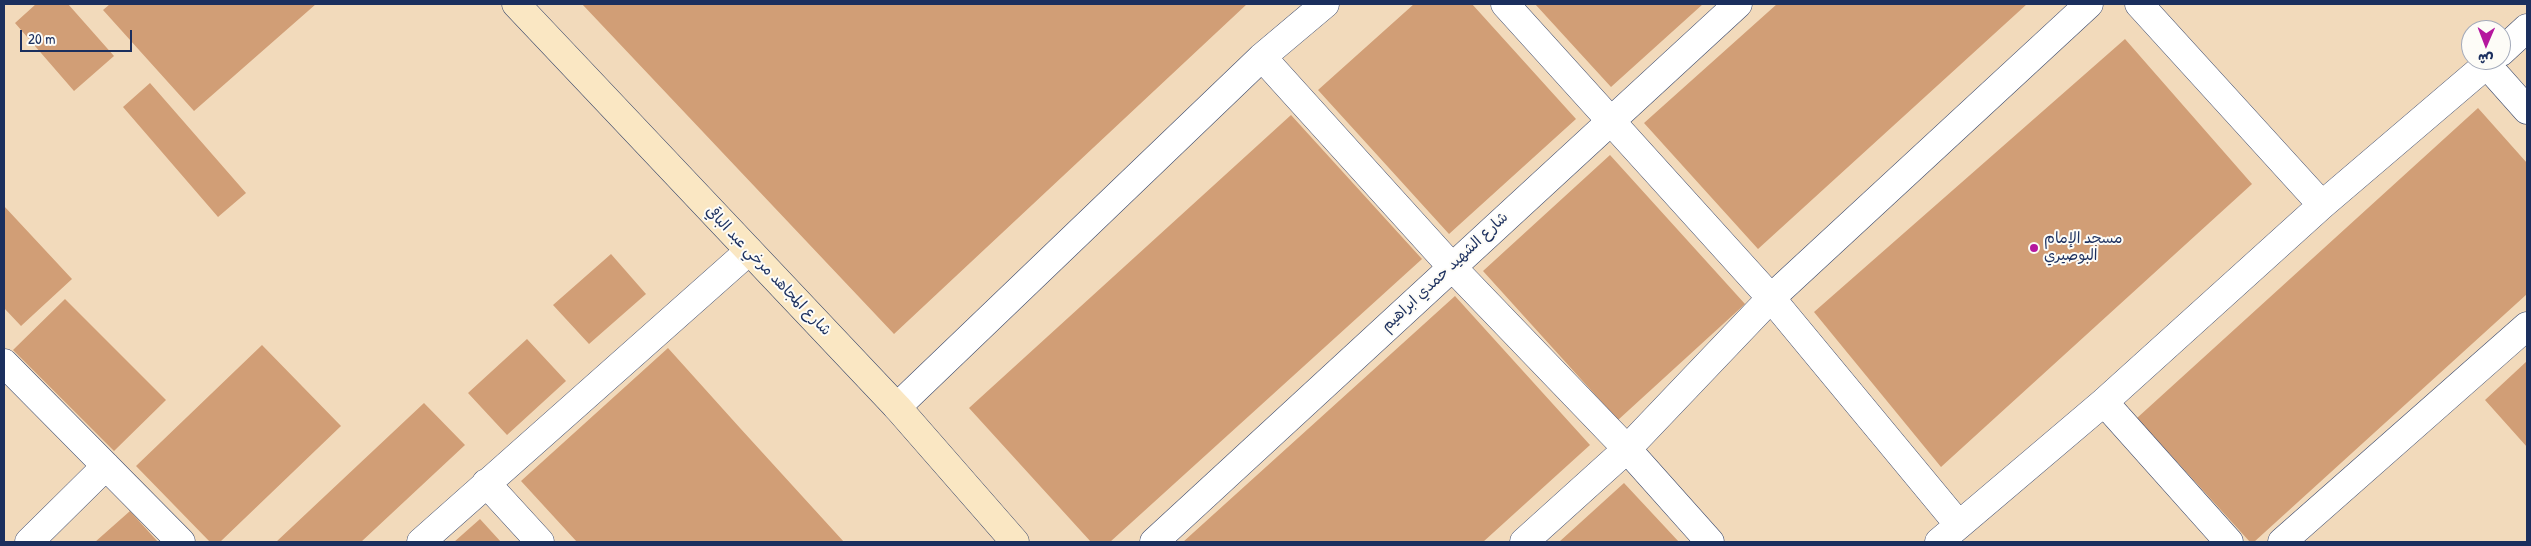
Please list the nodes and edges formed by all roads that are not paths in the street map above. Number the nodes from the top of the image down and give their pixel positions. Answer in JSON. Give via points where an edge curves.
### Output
{"nodes":[{"id":1,"x":516,"y":4,"type":"edge"},
{"id":2,"x":1325,"y":4,"type":"edge"},
{"id":3,"x":1505,"y":4,"type":"edge"},
{"id":4,"x":1738,"y":4,"type":"edge"},
{"id":5,"x":2089,"y":4,"type":"edge"},
{"id":6,"x":2139,"y":4,"type":"edge"},
{"id":7,"x":2527,"y":28,"type":"edge"},
{"id":8,"x":2511,"y":43,"type":"edge"},
{"id":9,"x":1262,"y":57,"type":"junction"},
{"id":10,"x":2481,"y":70,"type":"edge"},
{"id":11,"x":2501,"y":70,"type":"edge"},
{"id":12,"x":2527,"y":110,"type":"edge"},
{"id":13,"x":1610,"y":121,"type":"junction"},
{"id":14,"x":2322,"y":205,"type":"junction"},
{"id":15,"x":749,"y":251,"type":"junction"},
{"id":16,"x":1450,"y":266,"type":"junction"},
{"id":17,"x":1771,"y":298,"type":"junction"},
{"id":18,"x":2527,"y":326,"type":"edge"},
{"id":19,"x":4,"y":363,"type":"edge"},
{"id":20,"x":2104,"y":402,"type":"junction"},
{"id":21,"x":897,"y":406,"type":"junction"},
{"id":22,"x":1627,"y":449,"type":"junction"},
{"id":23,"x":106,"y":466,"type":"junction"},
{"id":24,"x":486,"y":483,"type":"junction"},
{"id":25,"x":1959,"y":525,"type":"junction"},
{"id":26,"x":29,"y":542,"type":"edge"},
{"id":27,"x":180,"y":542,"type":"edge"},
{"id":28,"x":421,"y":542,"type":"edge"},
{"id":29,"x":540,"y":542,"type":"edge"},
{"id":30,"x":1015,"y":542,"type":"edge"},
{"id":31,"x":1154,"y":542,"type":"edge"},
{"id":32,"x":1524,"y":542,"type":"edge"},
{"id":33,"x":1710,"y":542,"type":"edge"},
{"id":34,"x":1939,"y":542,"type":"edge"},
{"id":35,"x":2229,"y":542,"type":"edge"},
{"id":36,"x":2282,"y":542,"type":"edge"}],
"edges":[{"from":1,"to":15,"type":"street","name":"شارع المجاهد مرخي عبد الباقي"},
{"from":2,"to":9,"type":"street"},
{"from":3,"to":13,"type":"street"},
{"from":4,"to":13,"type":"street","name":"شارع الشهيد حمدي ابراهيم"},
{"from":5,"to":17,"type":"street"},
{"from":6,"to":14,"type":"street"},
{"from":7,"to":8,"type":"street"},
{"from":9,"to":16,"type":"street"},
{"from":9,"to":21,"type":"street"},
{"from":10,"to":14,"type":"street"},
{"from":11,"to":12,"type":"street"},
{"from":13,"to":16,"type":"street","name":"شارع الشهيد حمدي ابراهيم"},
{"from":13,"to":17,"type":"street"},
{"from":14,"to":20,"type":"street"},
{"from":15,"to":21,"type":"street","name":"شارع المجاهد مرخي عبد الباقي"},
{"from":15,"to":24,"type":"street"},
{"from":16,"to":22,"type":"street"},
{"from":16,"to":31,"type":"street","name":"شارع الشهيد حمدي ابراهيم"},
{"from":17,"to":22,"type":"street"},
{"from":17,"to":25,"type":"street"},
{"from":18,"to":36,"type":"street"},
{"from":19,"to":23,"type":"street"},
{"from":20,"to":25,"type":"street"},
{"from":20,"to":35,"type":"street"},
{"from":21,"to":30,"type":"street","name":"شارع المجاهد مرخي عبد الباقي"},
{"from":22,"to":32,"type":"street"},
{"from":22,"to":33,"type":"street"},
{"from":23,"to":26,"type":"street"},
{"from":23,"to":27,"type":"street"},
{"from":24,"to":28,"type":"street"},
{"from":24,"to":29,"type":"street"},
{"from":25,"to":34,"type":"street"}]}
